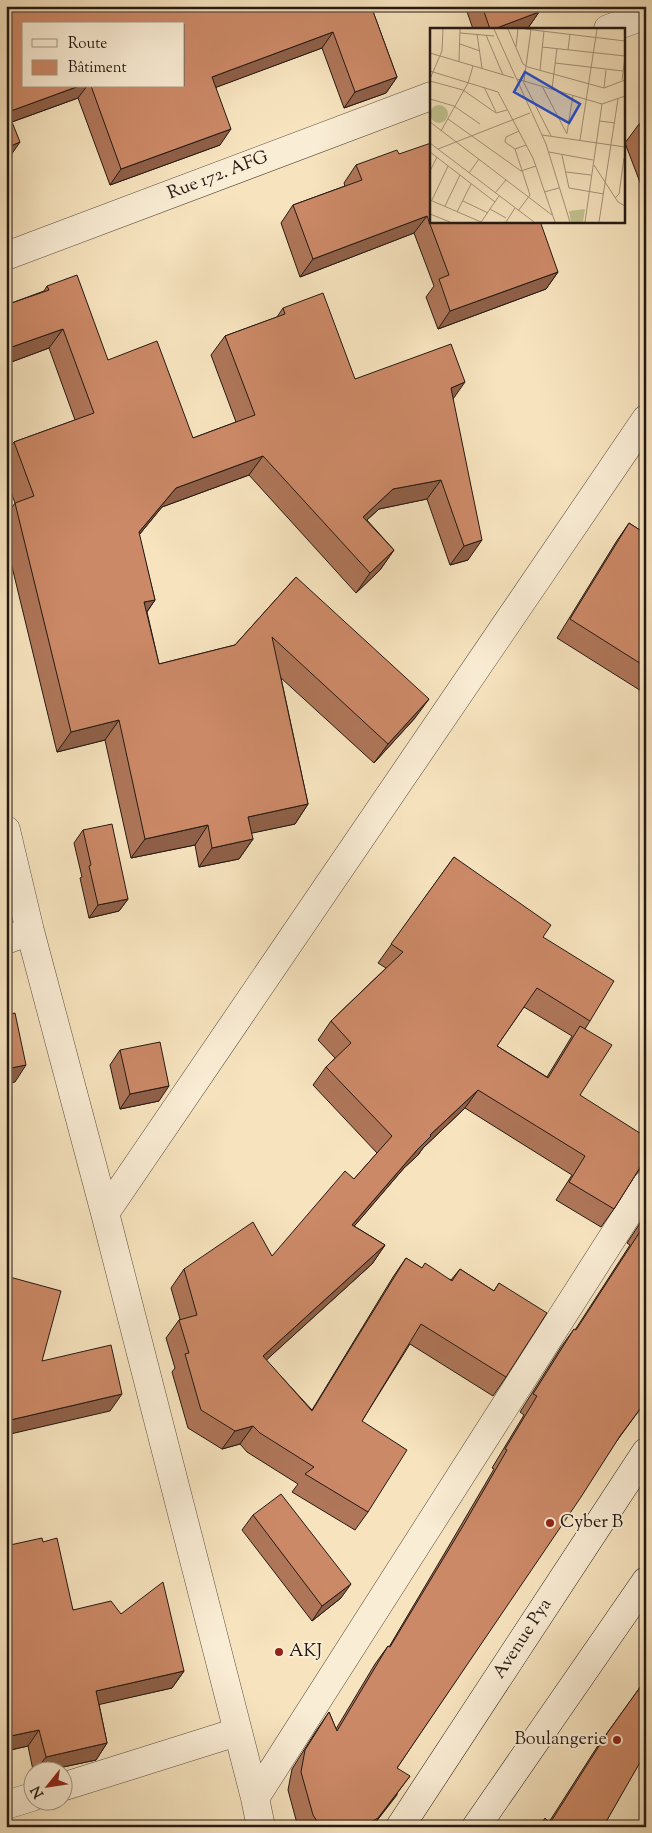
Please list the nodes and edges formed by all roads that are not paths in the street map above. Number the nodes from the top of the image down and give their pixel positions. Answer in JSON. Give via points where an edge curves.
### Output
{"nodes":[{"id":1,"x":646,"y":15,"type":"edge"},
{"id":2,"x":611,"y":28,"type":"edge"},
{"id":3,"x":430,"y":96,"type":"edge"},
{"id":4,"x":6,"y":256,"type":"edge"},
{"id":5,"x":646,"y":419,"type":"edge"},
{"id":6,"x":6,"y":830,"type":"edge"},
{"id":7,"x":18,"y":935,"type":"edge"},
{"id":8,"x":646,"y":1186,"type":"edge"},
{"id":9,"x":105,"y":1213,"type":"junction"},
{"id":10,"x":646,"y":1452,"type":"edge"},
{"id":11,"x":646,"y":1581,"type":"edge"},
{"id":12,"x":237,"y":1732,"type":"junction"},
{"id":13,"x":72,"y":1784,"type":"edge"},
{"id":14,"x":255,"y":1798,"type":"junction"},
{"id":15,"x":22,"y":1800,"type":"edge"},
{"id":16,"x":6,"y":1805,"type":"edge"},
{"id":17,"x":261,"y":1827,"type":"edge"},
{"id":18,"x":400,"y":1827,"type":"edge"},
{"id":19,"x":476,"y":1827,"type":"edge"}],
"edges":[{"from":1,"to":2,"type":"street"},
{"from":3,"to":4,"type":"street","name":"Rue 172. AFG"},
{"from":5,"to":9,"type":"street"},
{"from":6,"to":7,"type":"street"},
{"from":7,"to":9,"type":"street"},
{"from":8,"to":14,"type":"street"},
{"from":9,"to":12,"type":"street"},
{"from":10,"to":18,"type":"street","name":"Avenue Pya"},
{"from":11,"to":19,"type":"street"},
{"from":12,"to":13,"type":"street"},
{"from":12,"to":14,"type":"street"},
{"from":14,"to":17,"type":"street"},
{"from":15,"to":16,"type":"street"}]}
